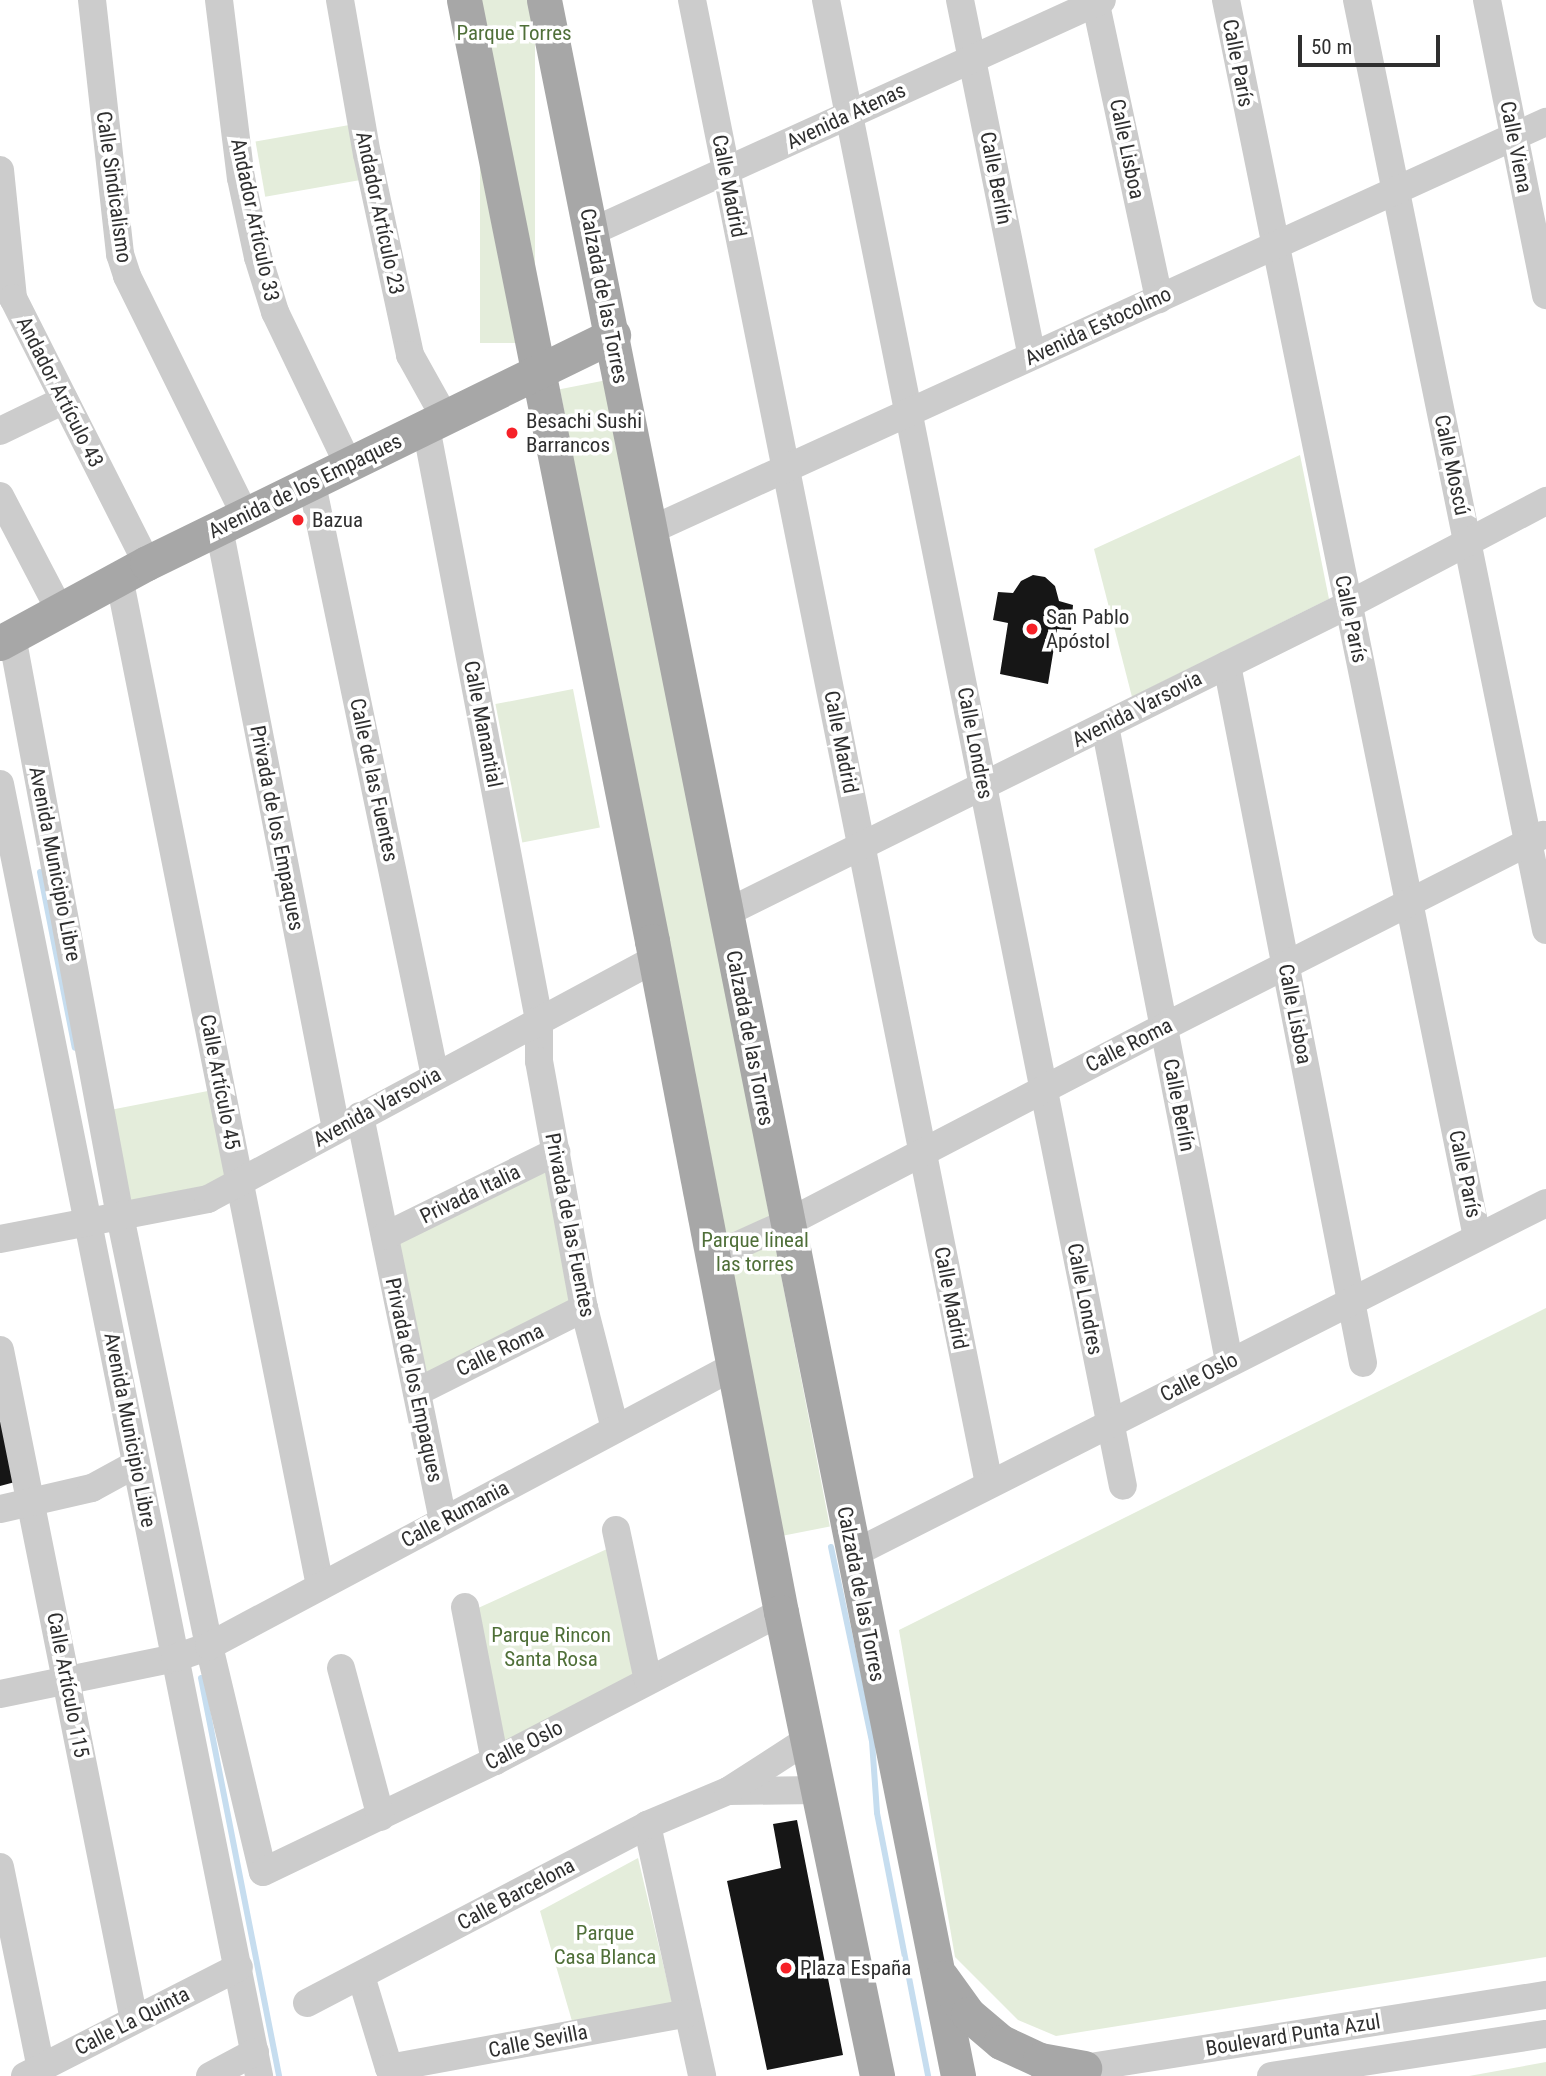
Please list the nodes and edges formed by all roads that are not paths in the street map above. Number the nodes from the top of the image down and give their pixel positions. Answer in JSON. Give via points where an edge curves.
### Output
{"nodes":[{"id":1,"x":92,"y":0,"type":"edge"},
{"id":2,"x":219,"y":0,"type":"edge"},
{"id":3,"x":340,"y":0,"type":"edge"},
{"id":4,"x":464,"y":0,"type":"edge"},
{"id":5,"x":544,"y":0,"type":"edge"},
{"id":6,"x":692,"y":0,"type":"edge"},
{"id":7,"x":826,"y":0,"type":"edge"},
{"id":8,"x":960,"y":0,"type":"edge"},
{"id":9,"x":1226,"y":0,"type":"edge"},
{"id":10,"x":1357,"y":0,"type":"edge"},
{"id":11,"x":1487,"y":0,"type":"edge"},
{"id":12,"x":1097,"y":1,"type":"edge"},
{"id":13,"x":972,"y":58,"type":"junction"},
{"id":14,"x":848,"y":114,"type":"junction"},
{"id":15,"x":1546,"y":122,"type":"edge"},
{"id":16,"x":1514,"y":137,"type":"junction"},
{"id":17,"x":0,"y":170,"type":"edge"},
{"id":18,"x":726,"y":171,"type":"junction"},
{"id":19,"x":1396,"y":191,"type":"junction"},
{"id":20,"x":3,"y":227,"type":"edge"},
{"id":21,"x":591,"y":232,"type":"junction"},
{"id":22,"x":1274,"y":246,"type":"junction"},
{"id":23,"x":1546,"y":295,"type":"edge"},
{"id":24,"x":1159,"y":299,"type":"junction"},
{"id":25,"x":612,"y":335,"type":"junction"},
{"id":26,"x":1032,"y":356,"type":"junction"},
{"id":27,"x":537,"y":372,"type":"junction"},
{"id":28,"x":64,"y":400,"type":"junction"},
{"id":29,"x":908,"y":413,"type":"junction"},
{"id":30,"x":435,"y":422,"type":"junction"},
{"id":31,"x":0,"y":430,"type":"edge"},
{"id":32,"x":349,"y":466,"type":"junction"},
{"id":33,"x":786,"y":468,"type":"junction"},
{"id":34,"x":313,"y":484,"type":"junction"},
{"id":35,"x":0,"y":496,"type":"edge"},
{"id":36,"x":1546,"y":501,"type":"edge"},
{"id":37,"x":232,"y":521,"type":"junction"},
{"id":38,"x":650,"y":530,"type":"junction"},
{"id":39,"x":1468,"y":540,"type":"junction"},
{"id":40,"x":133,"y":570,"type":"junction"},
{"id":41,"x":1348,"y":605,"type":"junction"},
{"id":42,"x":60,"y":609,"type":"junction"},
{"id":43,"x":6,"y":640,"type":"edge"},
{"id":44,"x":1227,"y":665,"type":"junction"},
{"id":45,"x":1105,"y":726,"type":"junction"},
{"id":46,"x":0,"y":784,"type":"edge"},
{"id":47,"x":983,"y":785,"type":"junction"},
{"id":48,"x":1538,"y":838,"type":"edge"},
{"id":49,"x":862,"y":845,"type":"junction"},
{"id":50,"x":1409,"y":903,"type":"junction"},
{"id":51,"x":726,"y":913,"type":"junction"},
{"id":52,"x":1546,"y":930,"type":"edge"},
{"id":53,"x":655,"y":959,"type":"junction"},
{"id":54,"x":1286,"y":965,"type":"junction"},
{"id":55,"x":539,"y":1020,"type":"junction"},
{"id":56,"x":1164,"y":1027,"type":"junction"},
{"id":57,"x":435,"y":1076,"type":"junction"},
{"id":58,"x":1044,"y":1088,"type":"junction"},
{"id":59,"x":360,"y":1116,"type":"junction"},
{"id":60,"x":336,"y":1129,"type":"junction"},
{"id":61,"x":556,"y":1152,"type":"junction"},
{"id":62,"x":921,"y":1152,"type":"junction"},
{"id":63,"x":240,"y":1184,"type":"junction"},
{"id":64,"x":1546,"y":1203,"type":"edge"},
{"id":65,"x":120,"y":1216,"type":"junction"},
{"id":66,"x":88,"y":1222,"type":"junction"},
{"id":67,"x":787,"y":1223,"type":"junction"},
{"id":68,"x":385,"y":1236,"type":"junction"},
{"id":69,"x":1477,"y":1237,"type":"junction"},
{"id":70,"x":0,"y":1239,"type":"edge"},
{"id":71,"x":712,"y":1257,"type":"junction"},
{"id":72,"x":1351,"y":1301,"type":"junction"},
{"id":73,"x":584,"y":1308,"type":"junction"},
{"id":74,"x":0,"y":1350,"type":"edge"},
{"id":75,"x":1229,"y":1361,"type":"junction"},
{"id":76,"x":1363,"y":1363,"type":"dead end"},
{"id":77,"x":734,"y":1366,"type":"junction"},
{"id":78,"x":417,"y":1392,"type":"junction"},
{"id":79,"x":1109,"y":1424,"type":"junction"},
{"id":80,"x":615,"y":1429,"type":"junction"},
{"id":81,"x":136,"y":1464,"type":"junction"},
{"id":82,"x":989,"y":1484,"type":"junction"},
{"id":83,"x":1123,"y":1486,"type":"dead end"},
{"id":84,"x":31,"y":1503,"type":"junction"},
{"id":85,"x":0,"y":1509,"type":"edge"},
{"id":86,"x":443,"y":1521,"type":"junction"},
{"id":87,"x":615,"y":1530,"type":"dead end"},
{"id":88,"x":853,"y":1554,"type":"junction"},
{"id":89,"x":320,"y":1586,"type":"junction"},
{"id":90,"x":465,"y":1607,"type":"dead end"},
{"id":91,"x":781,"y":1612,"type":"junction"},
{"id":92,"x":209,"y":1646,"type":"junction"},
{"id":93,"x":175,"y":1658,"type":"junction"},
{"id":94,"x":341,"y":1668,"type":"dead end"},
{"id":95,"x":648,"y":1680,"type":"junction"},
{"id":96,"x":67,"y":1681,"type":"junction"},
{"id":97,"x":0,"y":1694,"type":"edge"},
{"id":98,"x":807,"y":1740,"type":"junction"},
{"id":99,"x":495,"y":1761,"type":"junction"},
{"id":100,"x":818,"y":1790,"type":"junction"},
{"id":101,"x":728,"y":1791,"type":"junction"},
{"id":102,"x":381,"y":1817,"type":"junction"},
{"id":103,"x":647,"y":1825,"type":"junction"},
{"id":104,"x":0,"y":1867,"type":"edge"},
{"id":105,"x":263,"y":1872,"type":"joint"},
{"id":106,"x":239,"y":1967,"type":"junction"},
{"id":107,"x":938,"y":1973,"type":"junction"},
{"id":108,"x":361,"y":1976,"type":"junction"},
{"id":109,"x":1546,"y":1995,"type":"edge"},
{"id":110,"x":307,"y":2003,"type":"dead end"},
{"id":111,"x":1471,"y":2007,"type":"junction"},
{"id":112,"x":688,"y":2013,"type":"junction"},
{"id":113,"x":134,"y":2020,"type":"junction"},
{"id":114,"x":1546,"y":2034,"type":"edge"},
{"id":115,"x":1476,"y":2045,"type":"junction"},
{"id":116,"x":257,"y":2064,"type":"edge"},
{"id":117,"x":1083,"y":2068,"type":"junction"},
{"id":118,"x":33,"y":2072,"type":"edge"},
{"id":119,"x":210,"y":2076,"type":"edge"},
{"id":120,"x":702,"y":2076,"type":"edge"},
{"id":121,"x":877,"y":2076,"type":"edge"},
{"id":122,"x":958,"y":2076,"type":"edge"},
{"id":123,"x":1040,"y":2076,"type":"edge"},
{"id":124,"x":1272,"y":2076,"type":"edge"}],
"edges":[{"from":1,"to":37,"type":"street","name":"Calle Sindicalismo","via":[[120,254]]},
{"from":2,"to":32,"type":"street","name":"Andador Artículo 33","via":[[241,177],[258,257],[275,312]]},
{"from":3,"to":30,"type":"street","name":"Andador Artículo 23","via":[[410,355]]},
{"from":4,"to":27,"type":"main road"},
{"from":5,"to":21,"type":"main road","name":"Calzada de las Torres"},
{"from":6,"to":18,"type":"street","name":"Calle Madrid"},
{"from":7,"to":14,"type":"street","name":"Calle Londres"},
{"from":8,"to":13,"type":"street","name":"Calle Berlín"},
{"from":9,"to":22,"type":"street","name":"Calle París"},
{"from":10,"to":19,"type":"street","name":"Calle Moscú"},
{"from":11,"to":16,"type":"street","name":"Calle Viena"},
{"from":12,"to":13,"type":"street","name":"Avenida Atenas"},
{"from":12,"to":24,"type":"street","name":"Calle Lisboa"},
{"from":13,"to":14,"type":"street","name":"Avenida Atenas"},
{"from":13,"to":26,"type":"street","name":"Calle Berlín"},
{"from":14,"to":18,"type":"street","name":"Avenida Atenas"},
{"from":14,"to":29,"type":"street","name":"Calle Londres"},
{"from":15,"to":16,"type":"street","name":"Avenida Estocolmo"},
{"from":16,"to":19,"type":"street","name":"Avenida Estocolmo"},
{"from":16,"to":23,"type":"street","name":"Calle Viena"},
{"from":17,"to":20,"type":"street","name":"Andador Artículo 43"},
{"from":18,"to":21,"type":"street","name":"Avenida Atenas"},
{"from":18,"to":33,"type":"street","name":"Calle Madrid"},
{"from":19,"to":22,"type":"street","name":"Avenida Estocolmo"},
{"from":19,"to":39,"type":"street","name":"Calle Moscú"},
{"from":20,"to":28,"type":"street","name":"Andador Artículo 43","via":[[13,299]]},
{"from":21,"to":25,"type":"main road","name":"Calzada de las Torres"},
{"from":22,"to":24,"type":"street","name":"Avenida Estocolmo"},
{"from":22,"to":41,"type":"street","name":"Calle París"},
{"from":24,"to":26,"type":"street","name":"Avenida Estocolmo"},
{"from":25,"to":27,"type":"main road","name":"Avenida de los Empaques"},
{"from":25,"to":38,"type":"main road","name":"Calzada de las Torres"},
{"from":26,"to":29,"type":"street","name":"Avenida Estocolmo"},
{"from":27,"to":30,"type":"main road","name":"Avenida de los Empaques"},
{"from":27,"to":53,"type":"main road"},
{"from":28,"to":31,"type":"street"},
{"from":28,"to":40,"type":"street","name":"Andador Artículo 43"},
{"from":29,"to":33,"type":"street","name":"Avenida Estocolmo"},
{"from":29,"to":47,"type":"street","name":"Calle Londres"},
{"from":30,"to":32,"type":"main road","name":"Avenida de los Empaques"},
{"from":30,"to":55,"type":"street","name":"Calle Manantial"},
{"from":32,"to":34,"type":"main road","name":"Avenida de los Empaques"},
{"from":33,"to":38,"type":"street","name":"Avenida Estocolmo"},
{"from":33,"to":49,"type":"street","name":"Calle Madrid"},
{"from":34,"to":37,"type":"main road","name":"Avenida de los Empaques"},
{"from":34,"to":57,"type":"street","name":"Calle de las Fuentes"},
{"from":35,"to":42,"type":"street"},
{"from":36,"to":39,"type":"street","name":"Avenida Varsovia"},
{"from":37,"to":40,"type":"main road","name":"Avenida de los Empaques"},
{"from":37,"to":60,"type":"street","name":"Privada de los Empaques"},
{"from":38,"to":51,"type":"main road","name":"Calzada de las Torres"},
{"from":39,"to":41,"type":"street","name":"Avenida Varsovia"},
{"from":39,"to":48,"type":"street","name":"Calle Moscú"},
{"from":40,"to":42,"type":"main road","name":"Avenida de los Empaques"},
{"from":40,"to":63,"type":"street","name":"Calle Artículo 45"},
{"from":41,"to":44,"type":"street","name":"Avenida Varsovia"},
{"from":41,"to":50,"type":"street","name":"Calle París"},
{"from":42,"to":43,"type":"main road","name":"Avenida de los Empaques"},
{"from":43,"to":65,"type":"street","name":"Avenida Municipio Libre"},
{"from":44,"to":45,"type":"street","name":"Avenida Varsovia"},
{"from":44,"to":54,"type":"street","name":"Calle Lisboa"},
{"from":45,"to":47,"type":"street","name":"Avenida Varsovia"},
{"from":45,"to":56,"type":"street","name":"Calle Berlín"},
{"from":46,"to":66,"type":"street","name":"Avenida Municipio Libre"},
{"from":47,"to":49,"type":"street","name":"Avenida Varsovia"},
{"from":47,"to":58,"type":"street","name":"Calle Londres"},
{"from":48,"to":50,"type":"street","name":"Calle Roma"},
{"from":48,"to":52,"type":"street","name":"Calle Moscú"},
{"from":49,"to":51,"type":"street","name":"Avenida Varsovia"},
{"from":49,"to":62,"type":"street","name":"Calle Madrid"},
{"from":50,"to":54,"type":"street","name":"Calle Roma"},
{"from":50,"to":69,"type":"street","name":"Calle París"},
{"from":51,"to":67,"type":"main road","name":"Calzada de las Torres"},
{"from":53,"to":55,"type":"street","name":"Avenida Varsovia"},
{"from":53,"to":71,"type":"main road"},
{"from":54,"to":56,"type":"street","name":"Calle Roma"},
{"from":54,"to":72,"type":"street","name":"Calle Lisboa"},
{"from":55,"to":57,"type":"street","name":"Avenida Varsovia"},
{"from":55,"to":61,"type":"street","name":"Privada de las Fuentes","via":[[539,1061]]},
{"from":56,"to":58,"type":"street","name":"Calle Roma"},
{"from":56,"to":75,"type":"street","name":"Calle Berlín"},
{"from":57,"to":59,"type":"street","name":"Avenida Varsovia"},
{"from":58,"to":62,"type":"street","name":"Calle Roma"},
{"from":58,"to":79,"type":"street","name":"Calle Londres"},
{"from":59,"to":60,"type":"street","name":"Avenida Varsovia"},
{"from":59,"to":68,"type":"street","name":"Privada de los Empaques"},
{"from":60,"to":63,"type":"street","name":"Avenida Varsovia"},
{"from":61,"to":68,"type":"street","name":"Privada Italia"},
{"from":61,"to":73,"type":"street","name":"Privada de las Fuentes"},
{"from":62,"to":67,"type":"street","name":"Calle Roma"},
{"from":62,"to":82,"type":"street","name":"Calle Madrid"},
{"from":63,"to":65,"type":"street","name":"Avenida Varsovia","via":[[208,1199]]},
{"from":63,"to":89,"type":"street","name":"Calle Artículo 45"},
{"from":64,"to":69,"type":"street","name":"Calle Oslo"},
{"from":65,"to":66,"type":"street","name":"Avenida Varsovia"},
{"from":65,"to":92,"type":"street","name":"Avenida Municipio Libre"},
{"from":66,"to":70,"type":"street","name":"Avenida Varsovia"},
{"from":66,"to":81,"type":"street","name":"Avenida Municipio Libre"},
{"from":67,"to":71,"type":"street","name":"Calle Roma"},
{"from":67,"to":88,"type":"main road","name":"Calzada de las Torres"},
{"from":68,"to":78,"type":"street","name":"Privada de los Empaques"},
{"from":69,"to":72,"type":"street","name":"Calle Oslo"},
{"from":71,"to":77,"type":"main road"},
{"from":72,"to":75,"type":"street","name":"Calle Oslo"},
{"from":72,"to":76,"type":"street","name":"Calle Lisboa"},
{"from":73,"to":78,"type":"street","name":"Calle Roma"},
{"from":73,"to":80,"type":"street","name":"Privada de las Fuentes"},
{"from":74,"to":84,"type":"street","name":"Calle Artículo 115"},
{"from":75,"to":79,"type":"street","name":"Calle Oslo"},
{"from":77,"to":80,"type":"street","name":"Calle Rumania"},
{"from":77,"to":91,"type":"main road"},
{"from":78,"to":86,"type":"street","name":"Privada de los Empaques"},
{"from":79,"to":82,"type":"street","name":"Calle Oslo"},
{"from":79,"to":83,"type":"street","name":"Calle Londres"},
{"from":80,"to":86,"type":"street","name":"Calle Rumania"},
{"from":81,"to":84,"type":"street","via":[[92,1488]]},
{"from":81,"to":93,"type":"street","name":"Avenida Municipio Libre"},
{"from":82,"to":88,"type":"street","name":"Calle Oslo"},
{"from":84,"to":85,"type":"street"},
{"from":84,"to":96,"type":"street","name":"Calle Artículo 115"},
{"from":86,"to":89,"type":"street","name":"Calle Rumania"},
{"from":87,"to":95,"type":"street"},
{"from":88,"to":107,"type":"main road","name":"Calzada de las Torres"},
{"from":89,"to":92,"type":"street","name":"Calle Rumania"},
{"from":90,"to":99,"type":"street"},
{"from":91,"to":95,"type":"street","name":"Calle Oslo"},
{"from":91,"to":98,"type":"main road"},
{"from":92,"to":93,"type":"street","name":"Calle Rumania"},
{"from":92,"to":105,"type":"street","name":"Avenida Municipio Libre"},
{"from":93,"to":96,"type":"street","name":"Calle Rumania"},
{"from":93,"to":106,"type":"street","name":"Avenida Municipio Libre"},
{"from":94,"to":102,"type":"street"},
{"from":95,"to":99,"type":"street","name":"Calle Oslo"},
{"from":96,"to":97,"type":"street","name":"Calle Rumania"},
{"from":96,"to":113,"type":"street","name":"Calle Artículo 115"},
{"from":98,"to":100,"type":"main road"},
{"from":98,"to":101,"type":"street","name":"Calle Barcelona"},
{"from":99,"to":102,"type":"street","name":"Calle Oslo"},
{"from":100,"to":101,"type":"street","name":"Calle Barcelona"},
{"from":100,"to":121,"type":"main road"},
{"from":101,"to":103,"type":"street","name":"Calle Barcelona"},
{"from":102,"to":105,"type":"street","name":"Calle Oslo"},
{"from":103,"to":108,"type":"street","name":"Calle Barcelona"},
{"from":103,"to":112,"type":"street"},
{"from":104,"to":118,"type":"street"},
{"from":106,"to":113,"type":"street","name":"Calle La Quinta"},
{"from":106,"to":116,"type":"street","name":"Avenida Municipio Libre"},
{"from":107,"to":117,"type":"main road","via":[[968,2014],[1001,2042],[1040,2060]]},
{"from":107,"to":122,"type":"main road","name":"Calzada de las Torres"},
{"from":108,"to":110,"type":"street","name":"Calle Barcelona"},
{"from":108,"to":112,"type":"street","name":"Calle Sevilla","via":[[389,2068]]},
{"from":109,"to":111,"type":"street","name":"Boulevard Punta Azul"},
{"from":111,"to":115,"type":"street"},
{"from":111,"to":117,"type":"street","name":"Boulevard Punta Azul"},
{"from":112,"to":120,"type":"street"},
{"from":113,"to":118,"type":"street","name":"Calle La Quinta"},
{"from":114,"to":115,"type":"street","name":"Boulevard Punta Azul"},
{"from":115,"to":124,"type":"street","name":"Boulevard Punta Azul"},
{"from":116,"to":119,"type":"street"},
{"from":117,"to":123,"type":"street","name":"Boulevard Punta Azul"}]}
